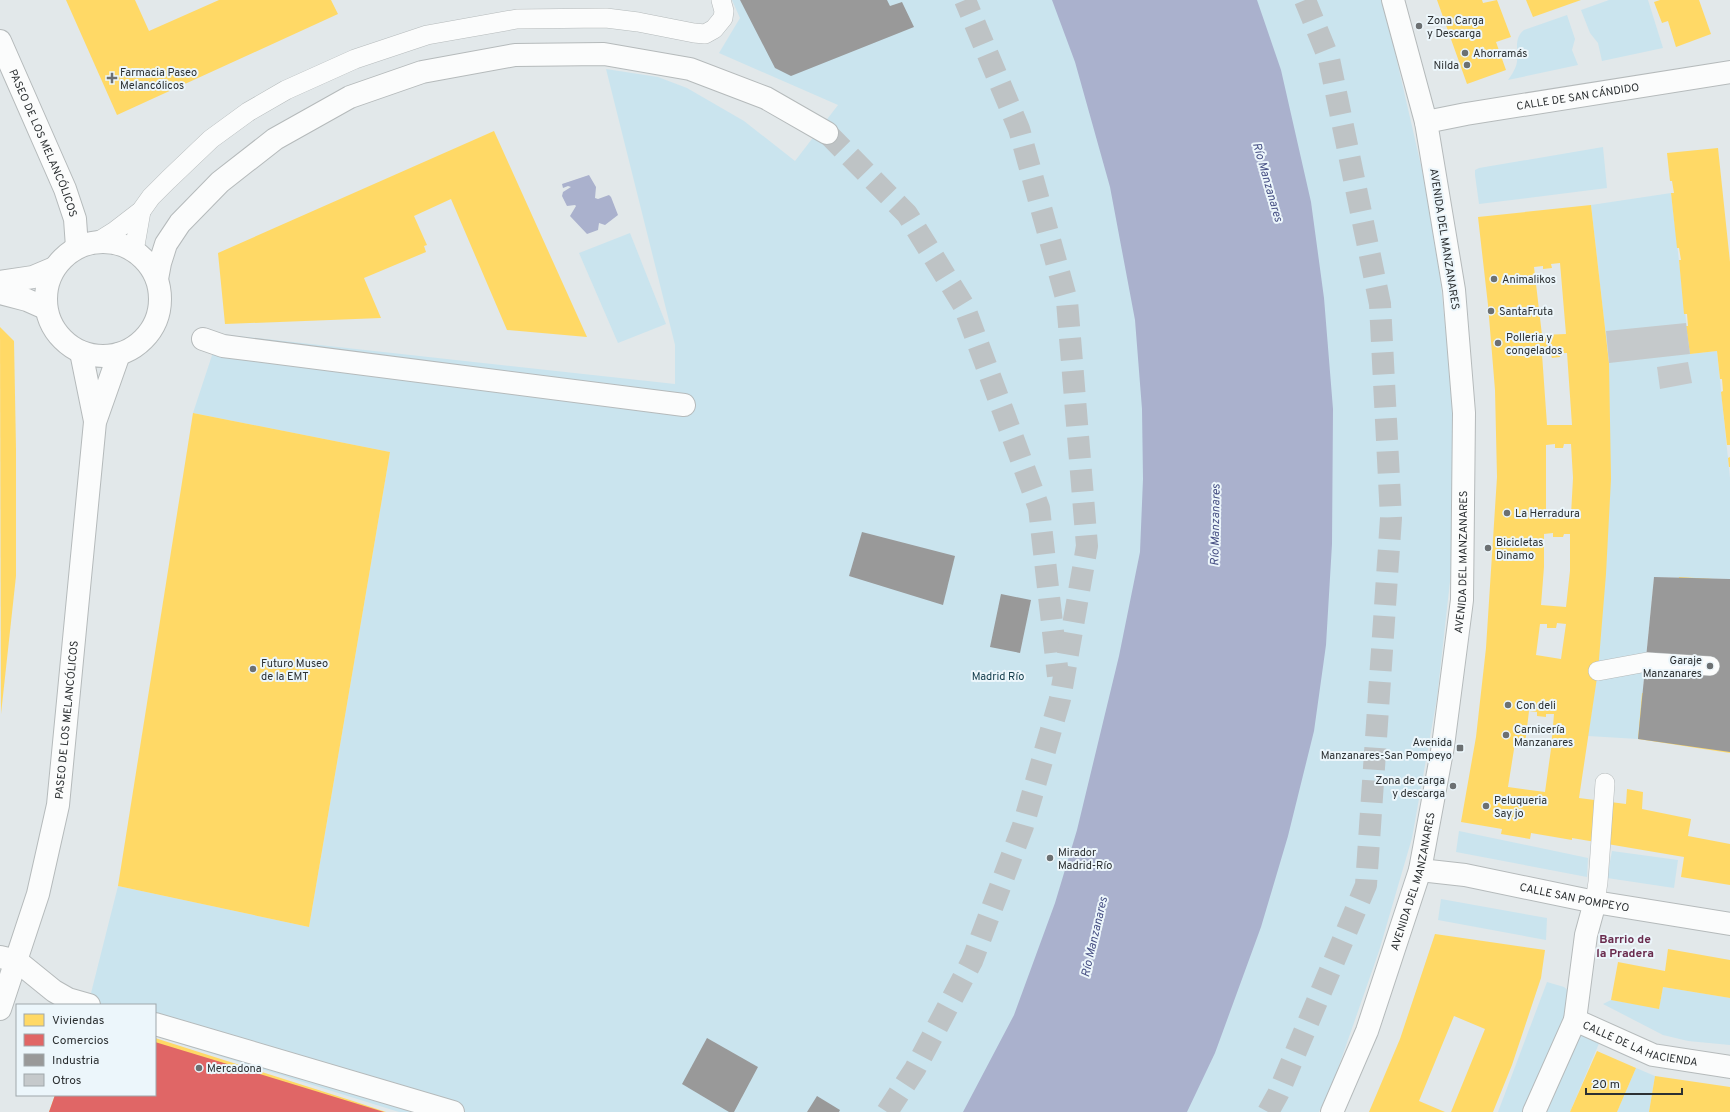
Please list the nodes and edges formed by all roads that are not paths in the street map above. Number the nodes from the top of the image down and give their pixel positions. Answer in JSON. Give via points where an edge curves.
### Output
{"nodes":[{"id":1,"x":721,"y":0,"type":"edge"},
{"id":2,"x":1393,"y":0,"type":"edge"},
{"id":3,"x":0,"y":41,"type":"edge"},
{"id":4,"x":1730,"y":72,"type":"edge"},
{"id":5,"x":1426,"y":122,"type":"junction"},
{"id":6,"x":828,"y":133,"type":"tunnel mouth"},
{"id":7,"x":141,"y":211,"type":"junction"},
{"id":8,"x":99,"y":241,"type":"junction"},
{"id":9,"x":77,"y":247,"type":"junction"},
{"id":10,"x":134,"y":250,"type":"junction"},
{"id":11,"x":52,"y":270,"type":"junction"},
{"id":12,"x":157,"y":279,"type":"junction"},
{"id":13,"x":0,"y":282,"type":"edge"},
{"id":14,"x":0,"y":293,"type":"edge"},
{"id":15,"x":45,"y":308,"type":"junction"},
{"id":16,"x":203,"y":339,"type":"dead end"},
{"id":17,"x":81,"y":352,"type":"junction"},
{"id":18,"x":119,"y":354,"type":"junction"},
{"id":19,"x":684,"y":404,"type":"dead end"},
{"id":20,"x":95,"y":422,"type":"junction"},
{"id":21,"x":1710,"y":666,"type":"dead end"},
{"id":22,"x":1598,"y":671,"type":"dead end"},
{"id":23,"x":1605,"y":782,"type":"dead end"},
{"id":24,"x":1420,"y":870,"type":"junction"},
{"id":25,"x":1595,"y":902,"type":"junction"},
{"id":26,"x":1730,"y":924,"type":"edge"},
{"id":27,"x":8,"y":959,"type":"edge"},
{"id":28,"x":86,"y":1004,"type":"edge"},
{"id":29,"x":0,"y":1009,"type":"edge"},
{"id":30,"x":1575,"y":1020,"type":"junction"},
{"id":31,"x":156,"y":1024,"type":"edge"},
{"id":32,"x":1730,"y":1067,"type":"edge"},
{"id":33,"x":453,"y":1112,"type":"edge"},
{"id":34,"x":1332,"y":1112,"type":"edge"},
{"id":35,"x":1534,"y":1112,"type":"edge"}],
"edges":[{"from":1,"to":7,"type":"lane","via":[[723,18],[706,34],[606,18],[517,18],[427,34],[355,59],[286,90],[248,112],[212,139],[151,197]]},
{"from":2,"to":5,"type":"main road","name":"AVENIDA DEL MANZANARES"},
{"from":3,"to":9,"type":"main road","name":"PASEO DE LOS MELANCÓLICOS","via":[[65,189],[75,219]]},
{"from":4,"to":5,"type":"main road","name":"CALLE DE SAN CÁNDIDO"},
{"from":5,"to":24,"type":"main road","name":"AVENIDA DEL MANZANARES","via":[[1454,290],[1464,413],[1462,600],[1443,746]]},
{"from":6,"to":12,"type":"main road","via":[[766,98],[690,69],[604,54],[515,55],[422,72],[350,97],[275,139],[226,177],[180,223],[166,244]]},
{"from":7,"to":8,"type":"lane"},
{"from":7,"to":10,"type":"lane"},
{"from":8,"to":9,"type":"main road"},
{"from":8,"to":10,"type":"main road","via":[[117,243]]},
{"from":9,"to":11,"type":"main road","via":[[63,256]]},
{"from":10,"to":12,"type":"main road","via":[[148,263]]},
{"from":11,"to":13,"type":"main road","via":[[33,278]]},
{"from":11,"to":15,"type":"main road","via":[[46,288]]},
{"from":12,"to":18,"type":"main road","via":[[160,298],[158,316],[149,333],[136,346]]},
{"from":14,"to":15,"type":"main road"},
{"from":15,"to":17,"type":"main road","via":[[52,326],[64,342]]},
{"from":16,"to":19,"type":"main road","via":[[223,346]]},
{"from":17,"to":18,"type":"main road","via":[[100,357]]},
{"from":17,"to":20,"type":"main road","name":"PASEO DE LOS MELANCÓLICOS"},
{"from":18,"to":20,"type":"main road","name":"PASEO DE LOS MELANCÓLICOS"},
{"from":20,"to":27,"type":"main road","name":"PASEO DE LOS MELANCÓLICOS","via":[[58,804],[38,894]]},
{"from":21,"to":22,"type":"lane","via":[[1647,662]]},
{"from":23,"to":25,"type":"lane"},
{"from":24,"to":25,"type":"main road","name":"CALLE SAN POMPEYO","via":[[1466,875]]},
{"from":24,"to":34,"type":"main road","name":"AVENIDA DEL MANZANARES","via":[[1367,1031]]},
{"from":25,"to":26,"type":"main road","name":"CALLE SAN POMPEYO"},
{"from":25,"to":30,"type":"main road","name":"CALLE DE LA HACIENDA","via":[[1586,935]]},
{"from":27,"to":28,"type":"main road","via":[[54,991],[68,999]]},
{"from":27,"to":29,"type":"main road","name":"PASEO DE LOS MELANCÓLICOS"},
{"from":30,"to":32,"type":"main road","name":"CALLE DE LA HACIENDA","via":[[1653,1056]]},
{"from":30,"to":35,"type":"main road","name":"CALLE DE LA HACIENDA"},
{"from":31,"to":33,"type":"main road"}]}
